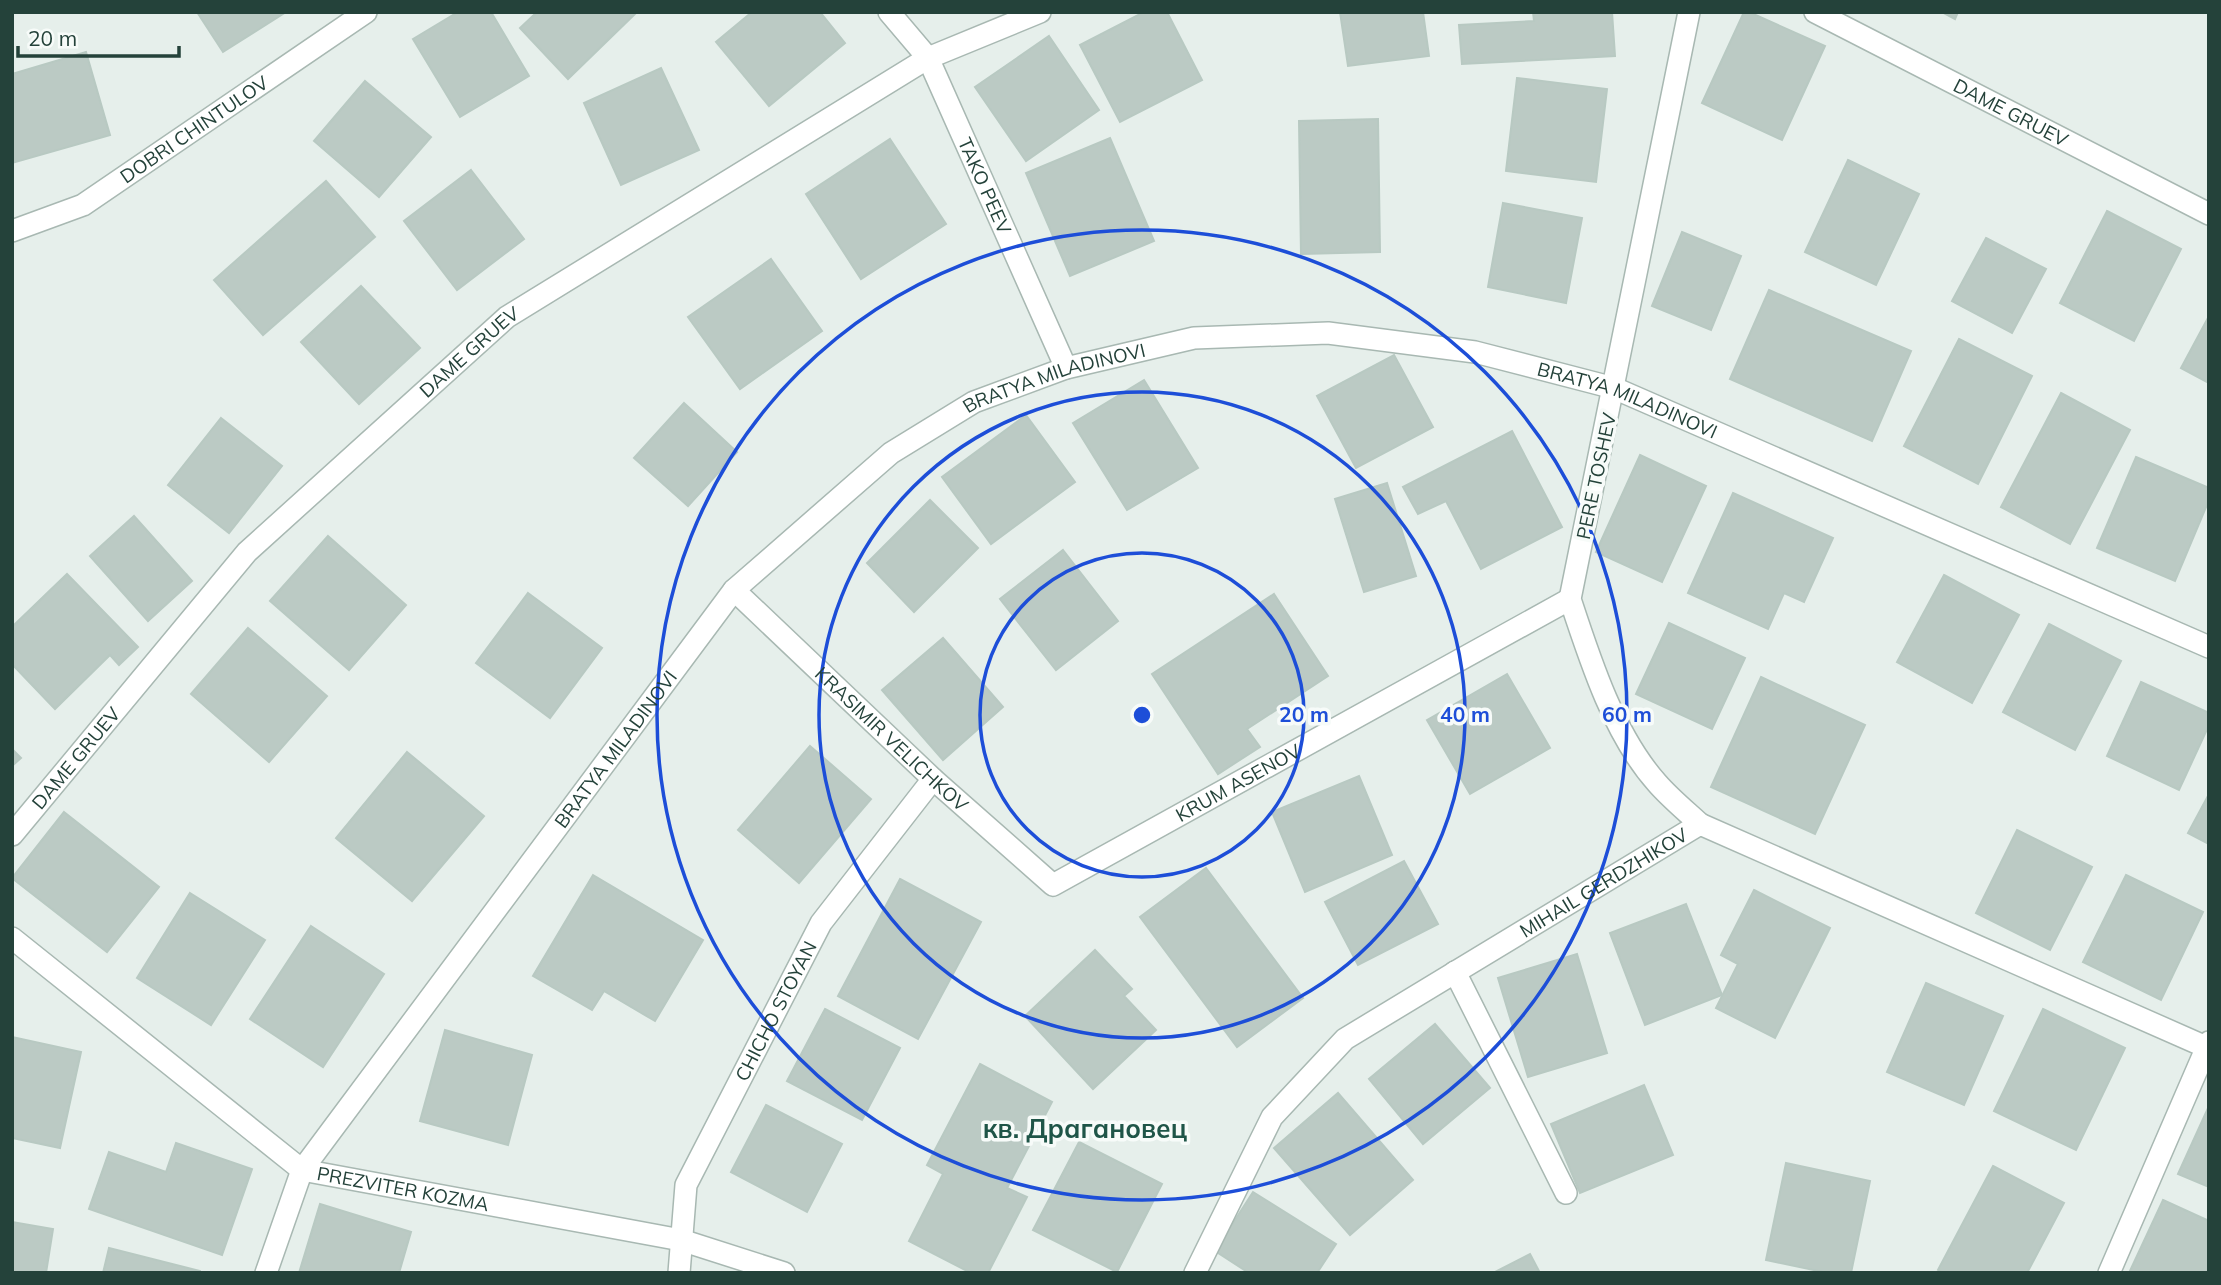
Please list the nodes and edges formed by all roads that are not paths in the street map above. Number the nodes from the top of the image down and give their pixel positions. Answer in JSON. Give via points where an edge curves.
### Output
{"nodes":[{"id":1,"x":366,"y":12,"type":"edge"},
{"id":2,"x":889,"y":12,"type":"edge"},
{"id":3,"x":1040,"y":12,"type":"edge"},
{"id":4,"x":1689,"y":12,"type":"edge"},
{"id":5,"x":1815,"y":12,"type":"edge"},
{"id":6,"x":928,"y":58,"type":"junction"},
{"id":7,"x":2209,"y":214,"type":"edge"},
{"id":8,"x":12,"y":231,"type":"edge"},
{"id":9,"x":1066,"y":368,"type":"junction"},
{"id":10,"x":1614,"y":388,"type":"junction"},
{"id":11,"x":734,"y":590,"type":"junction"},
{"id":12,"x":1570,"y":599,"type":"junction"},
{"id":13,"x":2209,"y":647,"type":"edge"},
{"id":14,"x":933,"y":779,"type":"junction"},
{"id":15,"x":1700,"y":824,"type":"junction"},
{"id":16,"x":12,"y":835,"type":"edge"},
{"id":17,"x":1053,"y":885,"type":"joint"},
{"id":18,"x":12,"y":938,"type":"edge"},
{"id":19,"x":1455,"y":972,"type":"junction"},
{"id":20,"x":2207,"y":1044,"type":"edge"},
{"id":21,"x":302,"y":1170,"type":"junction"},
{"id":22,"x":1566,"y":1193,"type":"dead end"},
{"id":23,"x":681,"y":1240,"type":"junction"},
{"id":24,"x":267,"y":1273,"type":"edge"},
{"id":25,"x":679,"y":1273,"type":"edge"},
{"id":26,"x":784,"y":1273,"type":"edge"},
{"id":27,"x":1195,"y":1273,"type":"edge"},
{"id":28,"x":2109,"y":1273,"type":"edge"}],
"edges":[{"from":1,"to":8,"type":"street","name":"DOBRI CHINTULOV","via":[[83,205]]},
{"from":2,"to":6,"type":"street","name":"TAKO PEEV"},
{"from":3,"to":6,"type":"street","name":"DAME GRUEV"},
{"from":4,"to":10,"type":"street","name":"PERE TOSHEV"},
{"from":5,"to":7,"type":"street","name":"DAME GRUEV"},
{"from":6,"to":9,"type":"street","name":"TAKO PEEV"},
{"from":6,"to":16,"type":"street","name":"DAME GRUEV","via":[[507,317],[247,552]]},
{"from":9,"to":10,"type":"street","name":"BRATYA MILADINOVI","via":[[1194,338],[1328,333],[1475,352]]},
{"from":9,"to":11,"type":"street","name":"BRATYA MILADINOVI","via":[[974,402],[891,453]]},
{"from":10,"to":12,"type":"street","name":"PERE TOSHEV"},
{"from":10,"to":13,"type":"street","name":"BRATYA MILADINOVI"},
{"from":11,"to":14,"type":"street","name":"KRASIMIR VELICHKOV"},
{"from":11,"to":21,"type":"street","name":"BRATYA MILADINOVI"},
{"from":12,"to":15,"type":"street","via":[[1622,731],[1656,782]]},
{"from":12,"to":17,"type":"street","name":"KRUM ASENOV"},
{"from":14,"to":17,"type":"street","name":"KRASIMIR VELICHKOV"},
{"from":14,"to":23,"type":"street","name":"CHICHO STOYAN","via":[[821,923],[686,1185]]},
{"from":15,"to":19,"type":"street","name":"MIHAIL GERDZHIKOV"},
{"from":15,"to":20,"type":"street","name":"MIHAIL GERDZHIKOV"},
{"from":18,"to":21,"type":"street","name":"PREZVITER KOZMA"},
{"from":19,"to":22,"type":"street"},
{"from":19,"to":27,"type":"street","name":"MIHAIL GERDZHIKOV","via":[[1345,1039],[1272,1117]]},
{"from":20,"to":28,"type":"street"},
{"from":21,"to":23,"type":"street","name":"PREZVITER KOZMA"},
{"from":21,"to":24,"type":"street","name":"BRATYA MILADINOVI"},
{"from":23,"to":25,"type":"street","name":"CHICHO STOYAN"},
{"from":23,"to":26,"type":"street","name":"PREZVITER KOZMA"}]}
